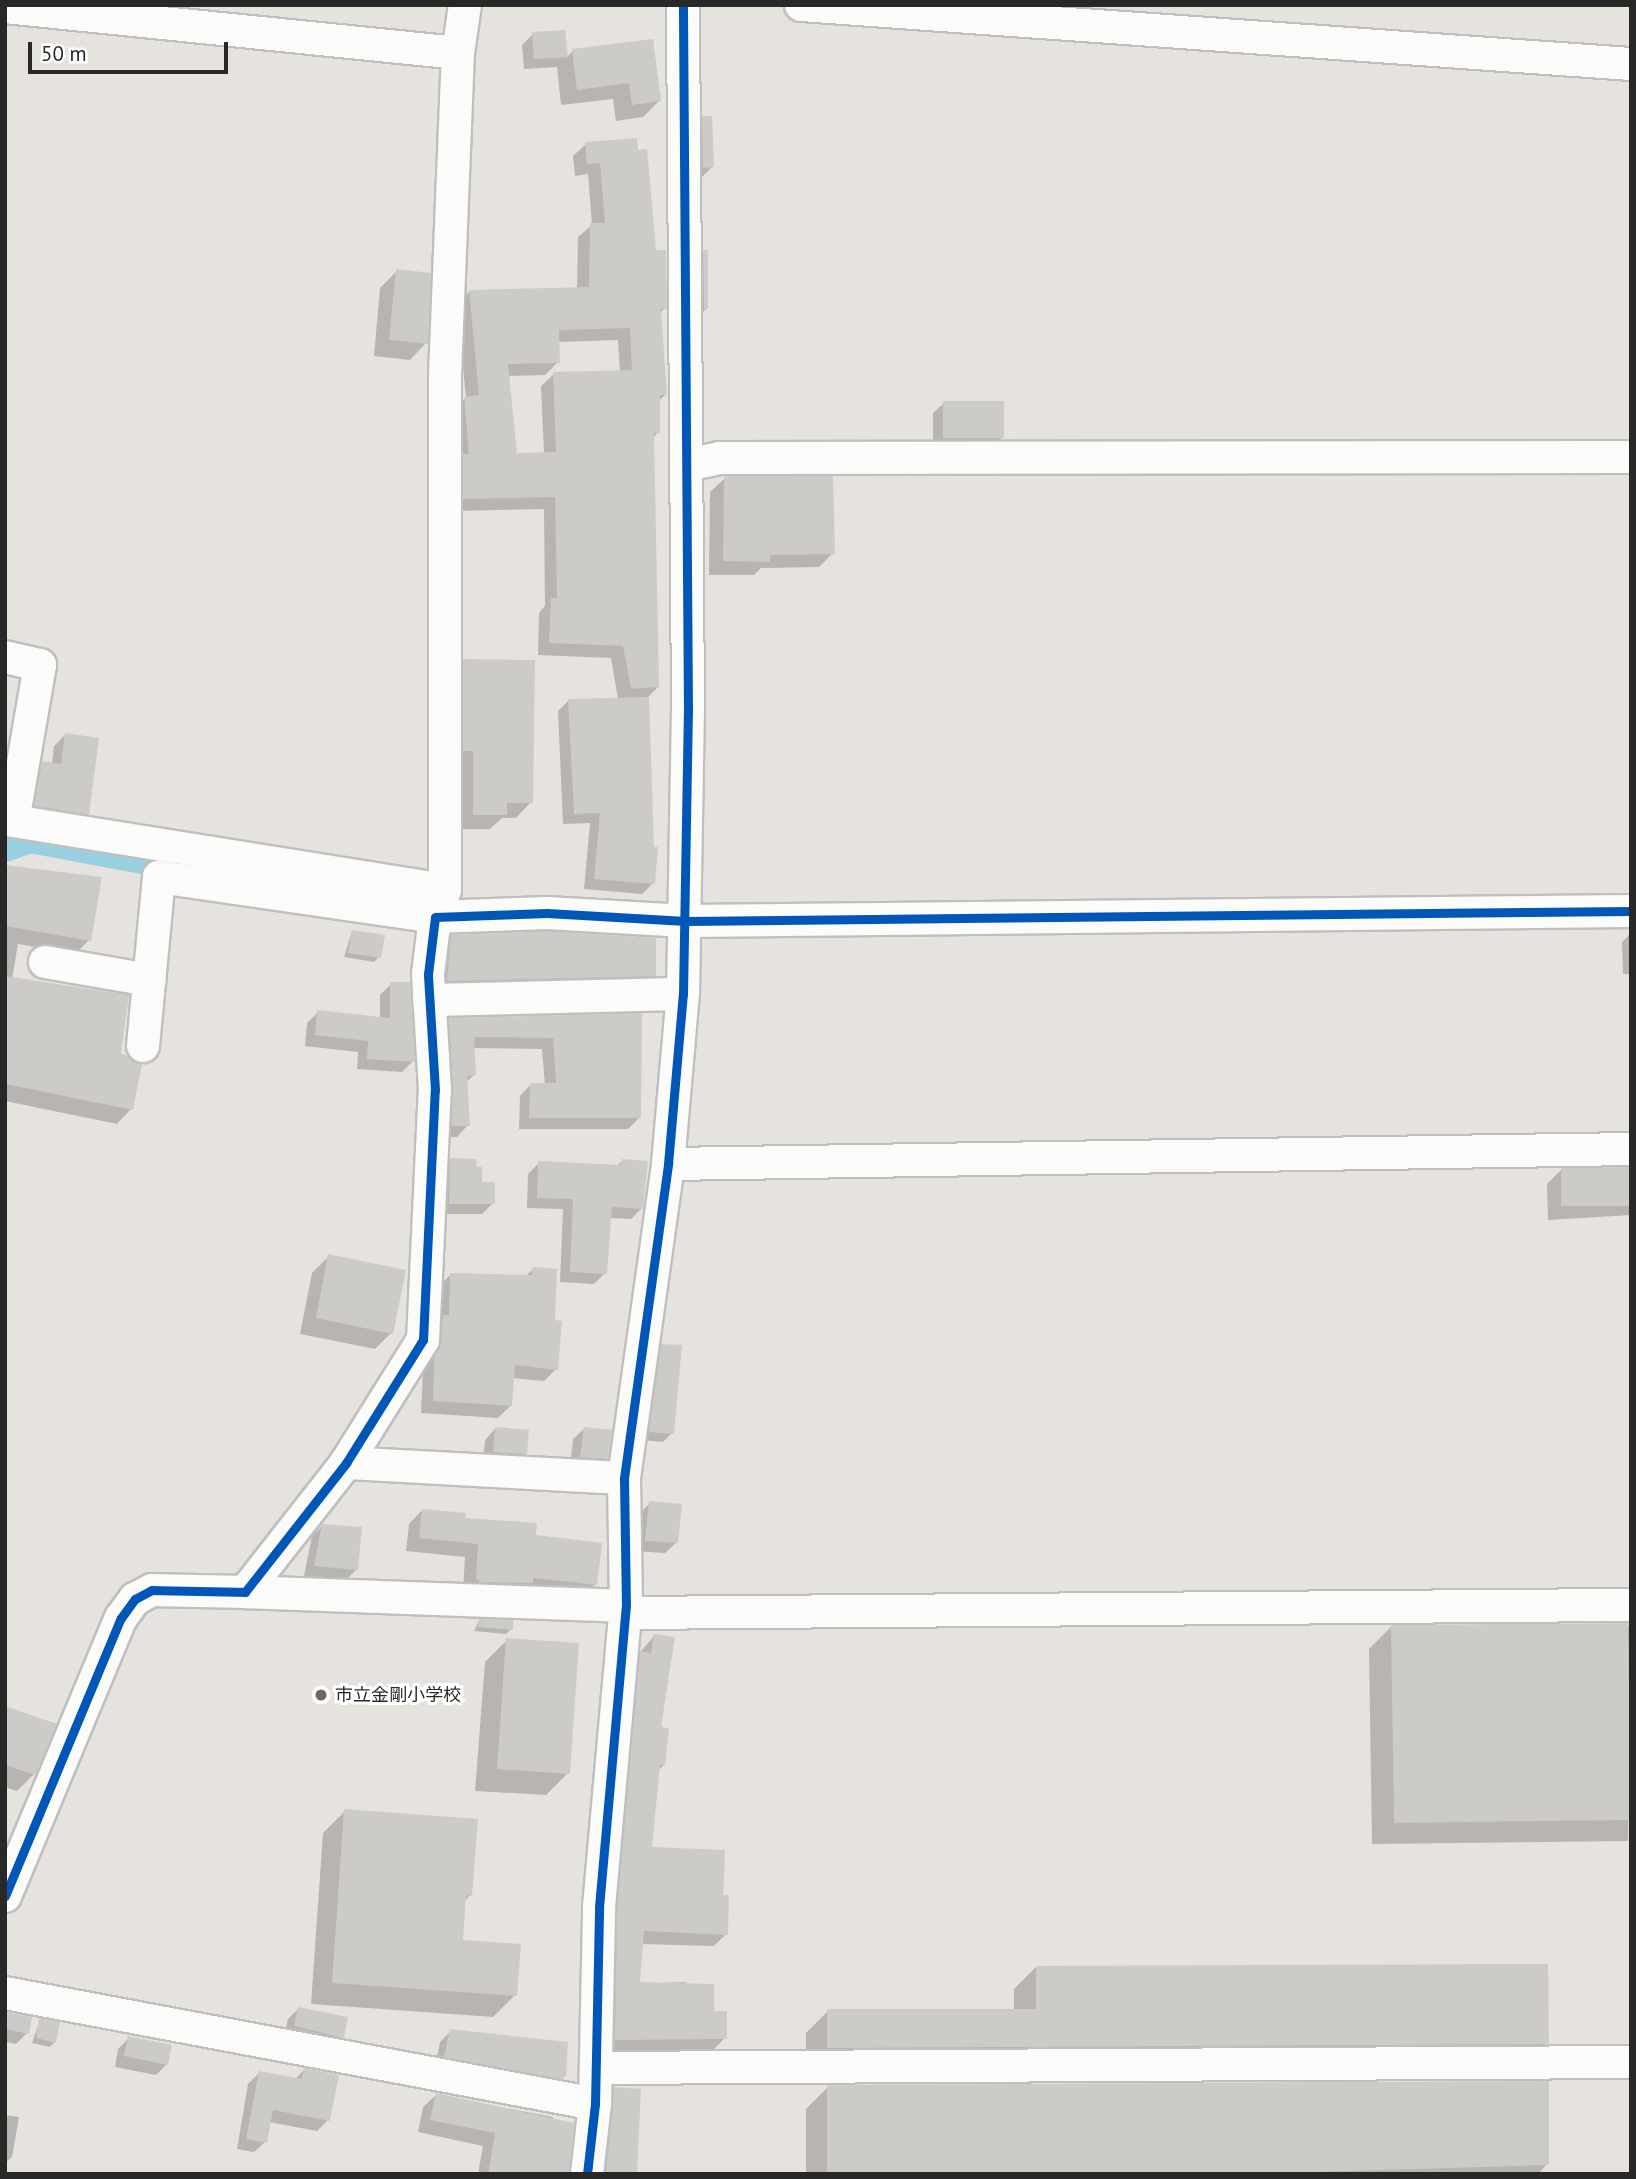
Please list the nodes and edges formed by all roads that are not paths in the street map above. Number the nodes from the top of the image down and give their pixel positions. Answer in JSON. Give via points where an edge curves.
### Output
{"nodes":[{"id":1,"x":464,"y":5,"type":"edge"},
{"id":2,"x":683,"y":5,"type":"edge"},
{"id":3,"x":801,"y":5,"type":"edge"},
{"id":4,"x":5,"y":6,"type":"edge"},
{"id":5,"x":458,"y":52,"type":"junction"},
{"id":6,"x":1631,"y":64,"type":"edge"},
{"id":7,"x":1631,"y":457,"type":"edge"},
{"id":8,"x":687,"y":465,"type":"junction"},
{"id":9,"x":5,"y":657,"type":"edge"},
{"id":10,"x":440,"y":904,"type":"junction"},
{"id":11,"x":1631,"y":911,"type":"edge"},
{"id":12,"x":685,"y":920,"type":"junction"},
{"id":13,"x":45,"y":962,"type":"dead end"},
{"id":14,"x":149,"y":980,"type":"junction"},
{"id":15,"x":683,"y":994,"type":"junction"},
{"id":16,"x":429,"y":1000,"type":"junction"},
{"id":17,"x":143,"y":1046,"type":"dead end"},
{"id":18,"x":1631,"y":1149,"type":"edge"},
{"id":19,"x":668,"y":1164,"type":"junction"},
{"id":20,"x":346,"y":1463,"type":"junction"},
{"id":21,"x":624,"y":1478,"type":"junction"},
{"id":22,"x":245,"y":1592,"type":"junction"},
{"id":23,"x":1631,"y":1605,"type":"edge"},
{"id":24,"x":626,"y":1609,"type":"junction"},
{"id":25,"x":5,"y":1896,"type":"edge"},
{"id":26,"x":5,"y":1993,"type":"edge"},
{"id":27,"x":1631,"y":2062,"type":"edge"},
{"id":28,"x":596,"y":2068,"type":"junction"},
{"id":29,"x":595,"y":2104,"type":"junction"},
{"id":30,"x":587,"y":2174,"type":"edge"}],
"edges":[{"from":1,"to":5,"type":"street"},
{"from":2,"to":8,"type":"street"},
{"from":3,"to":6,"type":"street"},
{"from":4,"to":5,"type":"street"},
{"from":5,"to":10,"type":"street","via":[[444,374]]},
{"from":7,"to":8,"type":"street","via":[[719,458]]},
{"from":8,"to":12,"type":"street"},
{"from":9,"to":10,"type":"street","via":[[40,665],[13,821]]},
{"from":10,"to":12,"type":"street"},
{"from":10,"to":14,"type":"street","via":[[159,877]]},
{"from":10,"to":16,"type":"street"},
{"from":11,"to":12,"type":"street"},
{"from":12,"to":15,"type":"street"},
{"from":13,"to":14,"type":"street"},
{"from":14,"to":17,"type":"street"},
{"from":15,"to":16,"type":"street"},
{"from":15,"to":19,"type":"street"},
{"from":16,"to":20,"type":"street","via":[[435,1090],[423,1340]]},
{"from":18,"to":19,"type":"street"},
{"from":19,"to":21,"type":"street"},
{"from":20,"to":21,"type":"street"},
{"from":20,"to":22,"type":"street"},
{"from":21,"to":24,"type":"street"},
{"from":22,"to":24,"type":"street"},
{"from":22,"to":25,"type":"street","via":[[152,1590],[135,1600],[121,1619]]},
{"from":23,"to":24,"type":"street"},
{"from":24,"to":28,"type":"street","via":[[599,1906]]},
{"from":26,"to":29,"type":"street"},
{"from":27,"to":28,"type":"street"},
{"from":28,"to":29,"type":"street"},
{"from":29,"to":30,"type":"street"}]}
